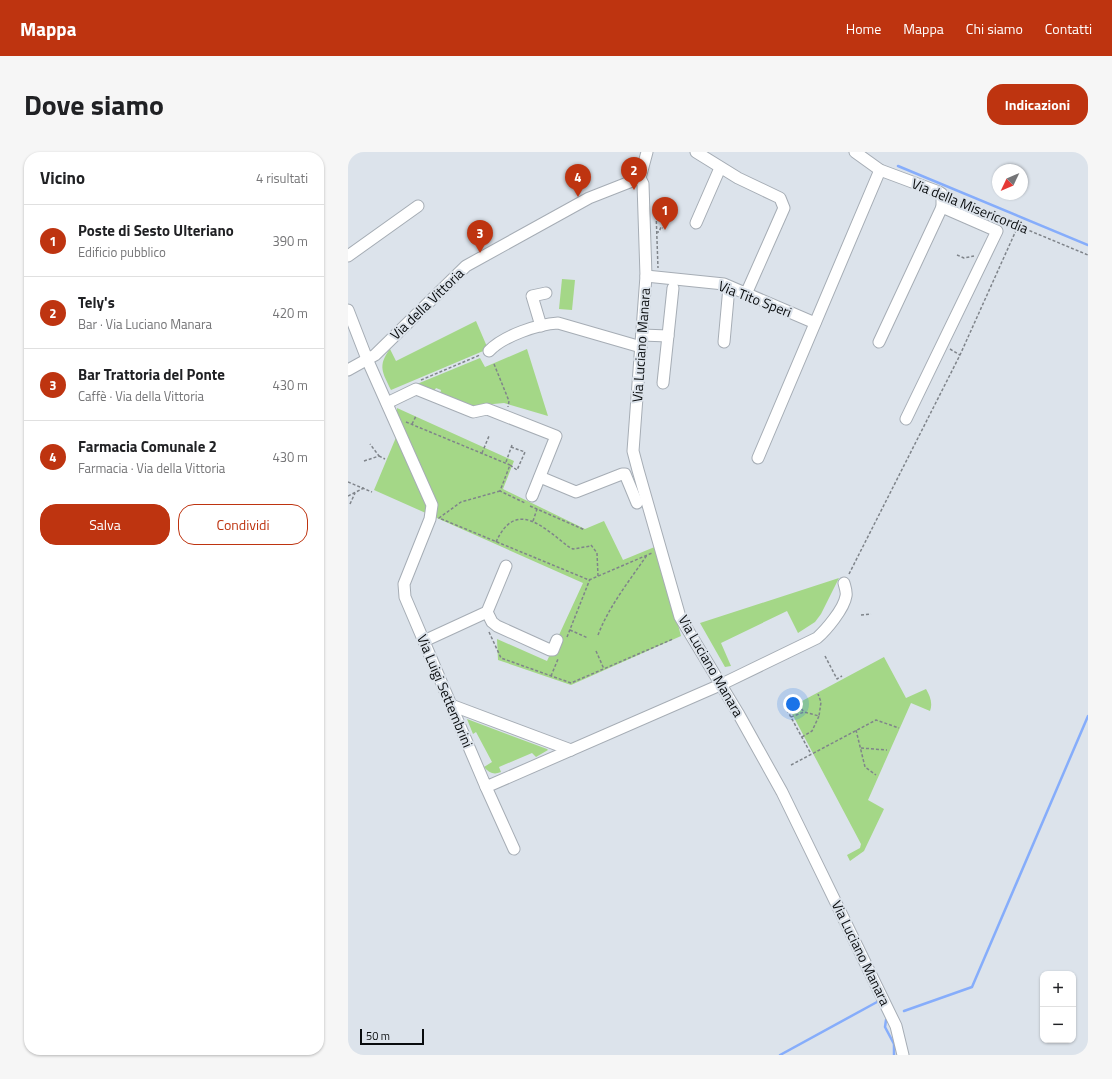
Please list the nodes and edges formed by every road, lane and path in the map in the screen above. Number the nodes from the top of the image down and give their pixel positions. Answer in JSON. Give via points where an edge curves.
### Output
{"nodes":[{"id":1,"x":647,"y":152,"type":"edge"},
{"id":2,"x":696,"y":152,"type":"edge"},
{"id":3,"x":855,"y":152,"type":"edge"},
{"id":4,"x":720,"y":168,"type":"junction"},
{"id":5,"x":880,"y":170,"type":"junction"},
{"id":6,"x":640,"y":178,"type":"junction"},
{"id":7,"x":942,"y":194,"type":"junction"},
{"id":8,"x":418,"y":206,"type":"dead end"},
{"id":9,"x":942,"y":207,"type":"junction"},
{"id":10,"x":656,"y":211,"type":"dead end"},
{"id":11,"x":696,"y":223,"type":"dead end"},
{"id":12,"x":1018,"y":226,"type":"junction"},
{"id":13,"x":663,"y":228,"type":"dead end"},
{"id":14,"x":656,"y":232,"type":"junction"},
{"id":15,"x":957,"y":255,"type":"dead end"},
{"id":16,"x":1088,"y":255,"type":"edge"},
{"id":17,"x":348,"y":256,"type":"edge"},
{"id":18,"x":984,"y":258,"type":"junction"},
{"id":19,"x":646,"y":276,"type":"junction"},
{"id":20,"x":659,"y":277,"type":"junction"},
{"id":21,"x":729,"y":286,"type":"junction"},
{"id":22,"x":673,"y":288,"type":"dead end"},
{"id":23,"x":546,"y":293,"type":"dead end"},
{"id":24,"x":746,"y":294,"type":"junction"},
{"id":25,"x":348,"y":310,"type":"edge"},
{"id":26,"x":815,"y":323,"type":"junction"},
{"id":27,"x":540,"y":326,"type":"junction"},
{"id":28,"x":642,"y":334,"type":"junction"},
{"id":29,"x":668,"y":336,"type":"junction"},
{"id":30,"x":724,"y":342,"type":"dead end"},
{"id":31,"x":879,"y":342,"type":"dead end"},
{"id":32,"x":641,"y":347,"type":"junction"},
{"id":33,"x":489,"y":351,"type":"joint"},
{"id":34,"x":367,"y":359,"type":"junction"},
{"id":35,"x":494,"y":364,"type":"dead end"},
{"id":36,"x":348,"y":370,"type":"edge"},
{"id":37,"x":418,"y":381,"type":"dead end"},
{"id":38,"x":663,"y":383,"type":"dead end"},
{"id":39,"x":387,"y":403,"type":"junction"},
{"id":40,"x":505,"y":415,"type":"junction"},
{"id":41,"x":416,"y":416,"type":"dead end"},
{"id":42,"x":393,"y":417,"type":"junction"},
{"id":43,"x":906,"y":419,"type":"dead end"},
{"id":44,"x":412,"y":424,"type":"junction"},
{"id":45,"x":490,"y":436,"type":"dead end"},
{"id":46,"x":370,"y":444,"type":"dead end"},
{"id":47,"x":512,"y":445,"type":"dead end"},
{"id":48,"x":482,"y":453,"type":"junction"},
{"id":49,"x":379,"y":456,"type":"junction"},
{"id":50,"x":758,"y":458,"type":"dead end"},
{"id":51,"x":385,"y":459,"type":"dead end"},
{"id":52,"x":364,"y":461,"type":"dead end"},
{"id":53,"x":505,"y":462,"type":"junction"},
{"id":54,"x":510,"y":465,"type":"dead end"},
{"id":55,"x":540,"y":477,"type":"junction"},
{"id":56,"x":348,"y":482,"type":"edge"},
{"id":57,"x":364,"y":488,"type":"junction"},
{"id":58,"x":500,"y":491,"type":"dead end"},
{"id":59,"x":372,"y":492,"type":"dead end"},
{"id":60,"x":355,"y":493,"type":"junction"},
{"id":61,"x":348,"y":496,"type":"edge"},
{"id":62,"x":532,"y":496,"type":"dead end"},
{"id":63,"x":637,"y":503,"type":"dead end"},
{"id":64,"x":350,"y":504,"type":"dead end"},
{"id":65,"x":537,"y":510,"type":"dead end"},
{"id":66,"x":533,"y":521,"type":"junction"},
{"id":67,"x":496,"y":542,"type":"junction"},
{"id":68,"x":661,"y":549,"type":"junction"},
{"id":69,"x":647,"y":555,"type":"junction"},
{"id":70,"x":506,"y":566,"type":"dead end"},
{"id":71,"x":598,"y":576,"type":"junction"},
{"id":72,"x":590,"y":579,"type":"junction"},
{"id":73,"x":844,"y":583,"type":"joint"},
{"id":74,"x":487,"y":612,"type":"junction"},
{"id":75,"x":871,"y":614,"type":"dead end"},
{"id":76,"x":861,"y":615,"type":"dead end"},
{"id":77,"x":488,"y":630,"type":"dead end"},
{"id":78,"x":570,"y":630,"type":"junction"},
{"id":79,"x":598,"y":635,"type":"dead end"},
{"id":80,"x":588,"y":638,"type":"dead end"},
{"id":81,"x":673,"y":639,"type":"dead end"},
{"id":82,"x":424,"y":640,"type":"junction"},
{"id":83,"x":561,"y":641,"type":"joint"},
{"id":84,"x":596,"y":651,"type":"dead end"},
{"id":85,"x":559,"y":656,"type":"dead end"},
{"id":86,"x":825,"y":656,"type":"dead end"},
{"id":87,"x":604,"y":669,"type":"junction"},
{"id":88,"x":551,"y":676,"type":"junction"},
{"id":89,"x":842,"y":676,"type":"dead end"},
{"id":90,"x":720,"y":684,"type":"junction"},
{"id":91,"x":818,"y":694,"type":"dead end"},
{"id":92,"x":451,"y":705,"type":"junction"},
{"id":93,"x":798,"y":705,"type":"dead end"},
{"id":94,"x":787,"y":710,"type":"dead end"},
{"id":95,"x":804,"y":712,"type":"junction"},
{"id":96,"x":791,"y":716,"type":"junction"},
{"id":97,"x":819,"y":716,"type":"junction"},
{"id":98,"x":899,"y":728,"type":"dead end"},
{"id":99,"x":856,"y":730,"type":"junction"},
{"id":100,"x":802,"y":737,"type":"junction"},
{"id":101,"x":861,"y":748,"type":"junction"},
{"id":102,"x":571,"y":750,"type":"junction"},
{"id":103,"x":887,"y":750,"type":"dead end"},
{"id":104,"x":811,"y":754,"type":"junction"},
{"id":105,"x":791,"y":765,"type":"dead end"},
{"id":106,"x":876,"y":775,"type":"dead end"},
{"id":107,"x":486,"y":787,"type":"junction"},
{"id":108,"x":514,"y":849,"type":"dead end"},
{"id":109,"x":903,"y":1055,"type":"edge"}],
"edges":[{"from":1,"to":6,"type":"street","name":"Via Luciano Manara"},
{"from":2,"to":4,"type":"street"},
{"from":3,"to":5,"type":"street","name":"Via della Misericordia"},
{"from":4,"to":11,"type":"street"},
{"from":4,"to":24,"type":"street","via":[[780,198],[783,202],[784,208]]},
{"from":5,"to":7,"type":"street","name":"Via della Misericordia"},
{"from":5,"to":26,"type":"street"},
{"from":6,"to":19,"type":"street","name":"Via Luciano Manara","via":[[643,184]]},
{"from":6,"to":34,"type":"street","name":"Via della Vittoria","via":[[589,198],[466,266]]},
{"from":7,"to":9,"type":"street"},
{"from":7,"to":12,"type":"path","name":"Via della Misericordia"},
{"from":8,"to":17,"type":"street"},
{"from":9,"to":18,"type":"street","via":[[997,231]]},
{"from":9,"to":31,"type":"street"},
{"from":10,"to":14,"type":"path"},
{"from":12,"to":16,"type":"path","name":"Via della Misericordia"},
{"from":12,"to":73,"type":"path","via":[[960,355]]},
{"from":13,"to":14,"type":"path"},
{"from":14,"to":20,"type":"path"},
{"from":15,"to":18,"type":"path","via":[[964,258],[977,255]]},
{"from":18,"to":43,"type":"street"},
{"from":19,"to":20,"type":"street","name":"Via Tito Speri"},
{"from":19,"to":28,"type":"street","name":"Via Luciano Manara"},
{"from":20,"to":21,"type":"street","name":"Via Tito Speri"},
{"from":21,"to":24,"type":"street","name":"Via Tito Speri"},
{"from":21,"to":30,"type":"street"},
{"from":22,"to":29,"type":"street"},
{"from":23,"to":27,"type":"street","via":[[532,296]]},
{"from":24,"to":26,"type":"street","name":"Via Tito Speri"},
{"from":25,"to":34,"type":"street","name":"Via Luigi Settembrini"},
{"from":26,"to":50,"type":"street"},
{"from":27,"to":32,"type":"street","via":[[558,323]]},
{"from":27,"to":33,"type":"street","via":[[496,343]]},
{"from":28,"to":29,"type":"street"},
{"from":28,"to":32,"type":"street","name":"Via Luciano Manara"},
{"from":29,"to":38,"type":"street"},
{"from":32,"to":68,"type":"street","name":"Via Luciano Manara","via":[[633,451]]},
{"from":33,"to":37,"type":"path"},
{"from":34,"to":36,"type":"street","name":"Via della Vittoria"},
{"from":34,"to":39,"type":"street","name":"Via Luigi Settembrini"},
{"from":35,"to":40,"type":"path","via":[[510,401]]},
{"from":39,"to":40,"type":"street","via":[[416,389],[473,412],[487,409]]},
{"from":39,"to":42,"type":"street","name":"Via Luigi Settembrini"},
{"from":40,"to":55,"type":"street","via":[[556,436]]},
{"from":41,"to":44,"type":"path"},
{"from":42,"to":44,"type":"path"},
{"from":42,"to":82,"type":"street","name":"Via Luigi Settembrini","via":[[432,505],[430,519],[404,584],[405,597]]},
{"from":44,"to":48,"type":"path"},
{"from":45,"to":48,"type":"path"},
{"from":46,"to":49,"type":"path"},
{"from":47,"to":53,"type":"path"},
{"from":48,"to":53,"type":"path"},
{"from":49,"to":51,"type":"path"},
{"from":49,"to":52,"type":"path"},
{"from":53,"to":54,"type":"path"},
{"from":55,"to":62,"type":"street"},
{"from":55,"to":63,"type":"street","via":[[576,492],[625,474]]},
{"from":56,"to":57,"type":"path"},
{"from":57,"to":59,"type":"path"},
{"from":57,"to":60,"type":"path"},
{"from":58,"to":67,"type":"path","via":[[462,502],[439,518]]},
{"from":60,"to":61,"type":"path"},
{"from":60,"to":64,"type":"path"},
{"from":65,"to":66,"type":"path"},
{"from":66,"to":67,"type":"path","via":[[517,519],[511,522],[502,530]]},
{"from":66,"to":71,"type":"path","via":[[573,549],[591,545],[597,553]]},
{"from":67,"to":72,"type":"path"},
{"from":68,"to":69,"type":"path"},
{"from":68,"to":90,"type":"street","name":"Via Luciano Manara","via":[[680,617]]},
{"from":69,"to":71,"type":"path"},
{"from":69,"to":79,"type":"path","via":[[620,595]]},
{"from":70,"to":74,"type":"street"},
{"from":71,"to":72,"type":"path"},
{"from":72,"to":78,"type":"path"},
{"from":73,"to":90,"type":"street","via":[[846,596],[842,606],[829,626],[816,638]]},
{"from":74,"to":82,"type":"street"},
{"from":74,"to":83,"type":"street","via":[[497,626],[550,650]]},
{"from":75,"to":76,"type":"path"},
{"from":77,"to":88,"type":"path","via":[[501,658]]},
{"from":78,"to":80,"type":"path"},
{"from":78,"to":83,"type":"path"},
{"from":81,"to":87,"type":"path"},
{"from":82,"to":92,"type":"street","name":"Via Luigi Settembrini"},
{"from":84,"to":87,"type":"path"},
{"from":85,"to":88,"type":"path"},
{"from":86,"to":89,"type":"path","via":[[837,679]]},
{"from":87,"to":88,"type":"path","via":[[571,683]]},
{"from":90,"to":102,"type":"street"},
{"from":90,"to":109,"type":"street","name":"Via Luciano Manara","via":[[778,785],[815,858],[896,1026]]},
{"from":91,"to":97,"type":"path","via":[[821,702]]},
{"from":92,"to":102,"type":"street"},
{"from":92,"to":107,"type":"street","name":"Via Luigi Settembrini"},
{"from":93,"to":95,"type":"path"},
{"from":94,"to":96,"type":"path"},
{"from":95,"to":96,"type":"path"},
{"from":95,"to":97,"type":"path"},
{"from":96,"to":100,"type":"path"},
{"from":97,"to":100,"type":"path","via":[[812,730]]},
{"from":98,"to":99,"type":"path","via":[[876,720]]},
{"from":99,"to":101,"type":"path"},
{"from":99,"to":104,"type":"path"},
{"from":100,"to":104,"type":"path"},
{"from":101,"to":103,"type":"path"},
{"from":101,"to":106,"type":"path","via":[[865,767]]},
{"from":102,"to":107,"type":"street"},
{"from":104,"to":105,"type":"path"},
{"from":107,"to":108,"type":"street","name":"Via Luigi Settembrini"}]}
